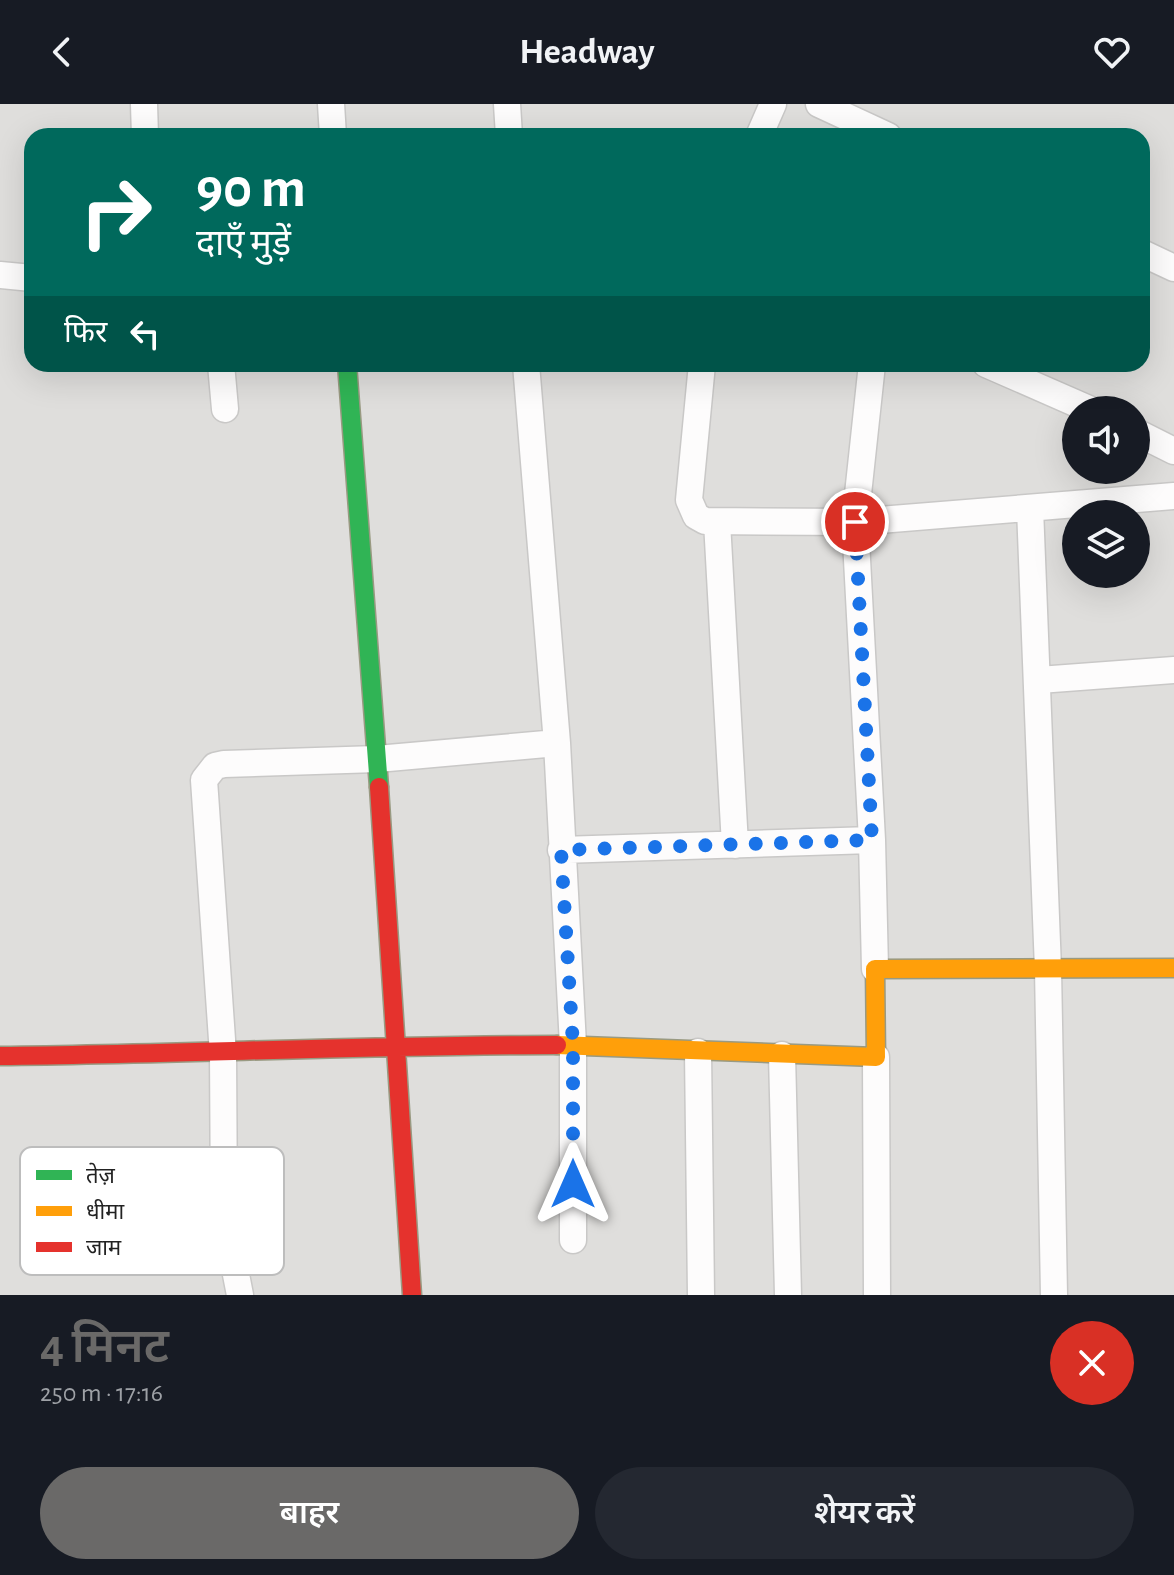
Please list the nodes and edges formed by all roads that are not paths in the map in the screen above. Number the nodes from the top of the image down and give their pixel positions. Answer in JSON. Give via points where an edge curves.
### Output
{"nodes":[{"id":1,"x":144,"y":104,"type":"edge"},
{"id":2,"x":331,"y":104,"type":"edge"},
{"id":3,"x":507,"y":104,"type":"edge"},
{"id":4,"x":773,"y":104,"type":"edge"},
{"id":5,"x":819,"y":104,"type":"edge"},
{"id":6,"x":145,"y":128,"type":"edge"},
{"id":7,"x":332,"y":128,"type":"edge"},
{"id":8,"x":508,"y":128,"type":"edge"},
{"id":9,"x":762,"y":128,"type":"edge"},
{"id":10,"x":871,"y":128,"type":"edge"},
{"id":11,"x":1150,"y":257,"type":"edge"},
{"id":12,"x":1174,"y":268,"type":"edge"},
{"id":13,"x":0,"y":275,"type":"edge"},
{"id":14,"x":24,"y":277,"type":"edge"},
{"id":15,"x":222,"y":372,"type":"edge"},
{"id":16,"x":348,"y":372,"type":"edge"},
{"id":17,"x":527,"y":372,"type":"edge"},
{"id":18,"x":701,"y":372,"type":"edge"},
{"id":19,"x":871,"y":372,"type":"edge"},
{"id":20,"x":1004,"y":372,"type":"edge"},
{"id":21,"x":1062,"y":397,"type":"edge"},
{"id":22,"x":225,"y":409,"type":"dead end"},
{"id":23,"x":1150,"y":439,"type":"edge"},
{"id":24,"x":1174,"y":451,"type":"edge"},
{"id":25,"x":1174,"y":496,"type":"edge"},
{"id":26,"x":1030,"y":508,"type":"junction"},
{"id":27,"x":717,"y":522,"type":"junction"},
{"id":28,"x":855,"y":522,"type":"junction"},
{"id":29,"x":1174,"y":670,"type":"edge"},
{"id":30,"x":1039,"y":680,"type":"junction"},
{"id":31,"x":557,"y":743,"type":"junction"},
{"id":32,"x":377,"y":759,"type":"junction"},
{"id":33,"x":872,"y":840,"type":"junction"},
{"id":34,"x":735,"y":845,"type":"junction"},
{"id":35,"x":561,"y":850,"type":"junction"},
{"id":36,"x":1174,"y":968,"type":"edge"},
{"id":37,"x":875,"y":969,"type":"junction"},
{"id":38,"x":1048,"y":969,"type":"junction"},
{"id":39,"x":396,"y":1045,"type":"junction"},
{"id":40,"x":573,"y":1045,"type":"junction"},
{"id":41,"x":698,"y":1052,"type":"junction"},
{"id":42,"x":223,"y":1054,"type":"junction"},
{"id":43,"x":782,"y":1055,"type":"junction"},
{"id":44,"x":0,"y":1056,"type":"edge"},
{"id":45,"x":876,"y":1057,"type":"junction"},
{"id":46,"x":224,"y":1147,"type":"edge"},
{"id":47,"x":573,"y":1240,"type":"dead end"},
{"id":48,"x":236,"y":1275,"type":"edge"},
{"id":49,"x":240,"y":1295,"type":"edge"},
{"id":50,"x":412,"y":1295,"type":"edge"},
{"id":51,"x":701,"y":1295,"type":"edge"},
{"id":52,"x":788,"y":1295,"type":"edge"},
{"id":53,"x":877,"y":1295,"type":"edge"},
{"id":54,"x":1054,"y":1295,"type":"edge"}],
"edges":[{"from":1,"to":6,"type":"street"},
{"from":2,"to":7,"type":"street"},
{"from":3,"to":8,"type":"street"},
{"from":4,"to":9,"type":"street"},
{"from":5,"to":10,"type":"street"},
{"from":11,"to":12,"type":"street"},
{"from":13,"to":14,"type":"street"},
{"from":15,"to":22,"type":"street"},
{"from":16,"to":32,"type":"street"},
{"from":17,"to":31,"type":"street"},
{"from":18,"to":27,"type":"street","via":[[689,500],[696,516]]},
{"from":19,"to":28,"type":"street"},
{"from":20,"to":21,"type":"street"},
{"from":23,"to":24,"type":"street"},
{"from":25,"to":26,"type":"street"},
{"from":26,"to":28,"type":"street"},
{"from":26,"to":30,"type":"street"},
{"from":27,"to":28,"type":"street"},
{"from":27,"to":34,"type":"street"},
{"from":28,"to":33,"type":"street"},
{"from":29,"to":30,"type":"street"},
{"from":30,"to":38,"type":"street"},
{"from":31,"to":32,"type":"street"},
{"from":31,"to":35,"type":"street"},
{"from":32,"to":39,"type":"street"},
{"from":32,"to":42,"type":"street","via":[[224,764],[215,766],[204,780]]},
{"from":33,"to":34,"type":"street"},
{"from":33,"to":37,"type":"street"},
{"from":34,"to":35,"type":"street"},
{"from":35,"to":40,"type":"street"},
{"from":36,"to":38,"type":"street"},
{"from":37,"to":38,"type":"street"},
{"from":37,"to":45,"type":"street"},
{"from":38,"to":54,"type":"street"},
{"from":39,"to":40,"type":"street"},
{"from":39,"to":42,"type":"street"},
{"from":39,"to":50,"type":"street"},
{"from":40,"to":41,"type":"street"},
{"from":40,"to":47,"type":"street"},
{"from":41,"to":43,"type":"street"},
{"from":41,"to":51,"type":"street"},
{"from":42,"to":44,"type":"street"},
{"from":42,"to":46,"type":"street"},
{"from":43,"to":45,"type":"street"},
{"from":43,"to":52,"type":"street"},
{"from":45,"to":53,"type":"street"},
{"from":48,"to":49,"type":"street"}]}
